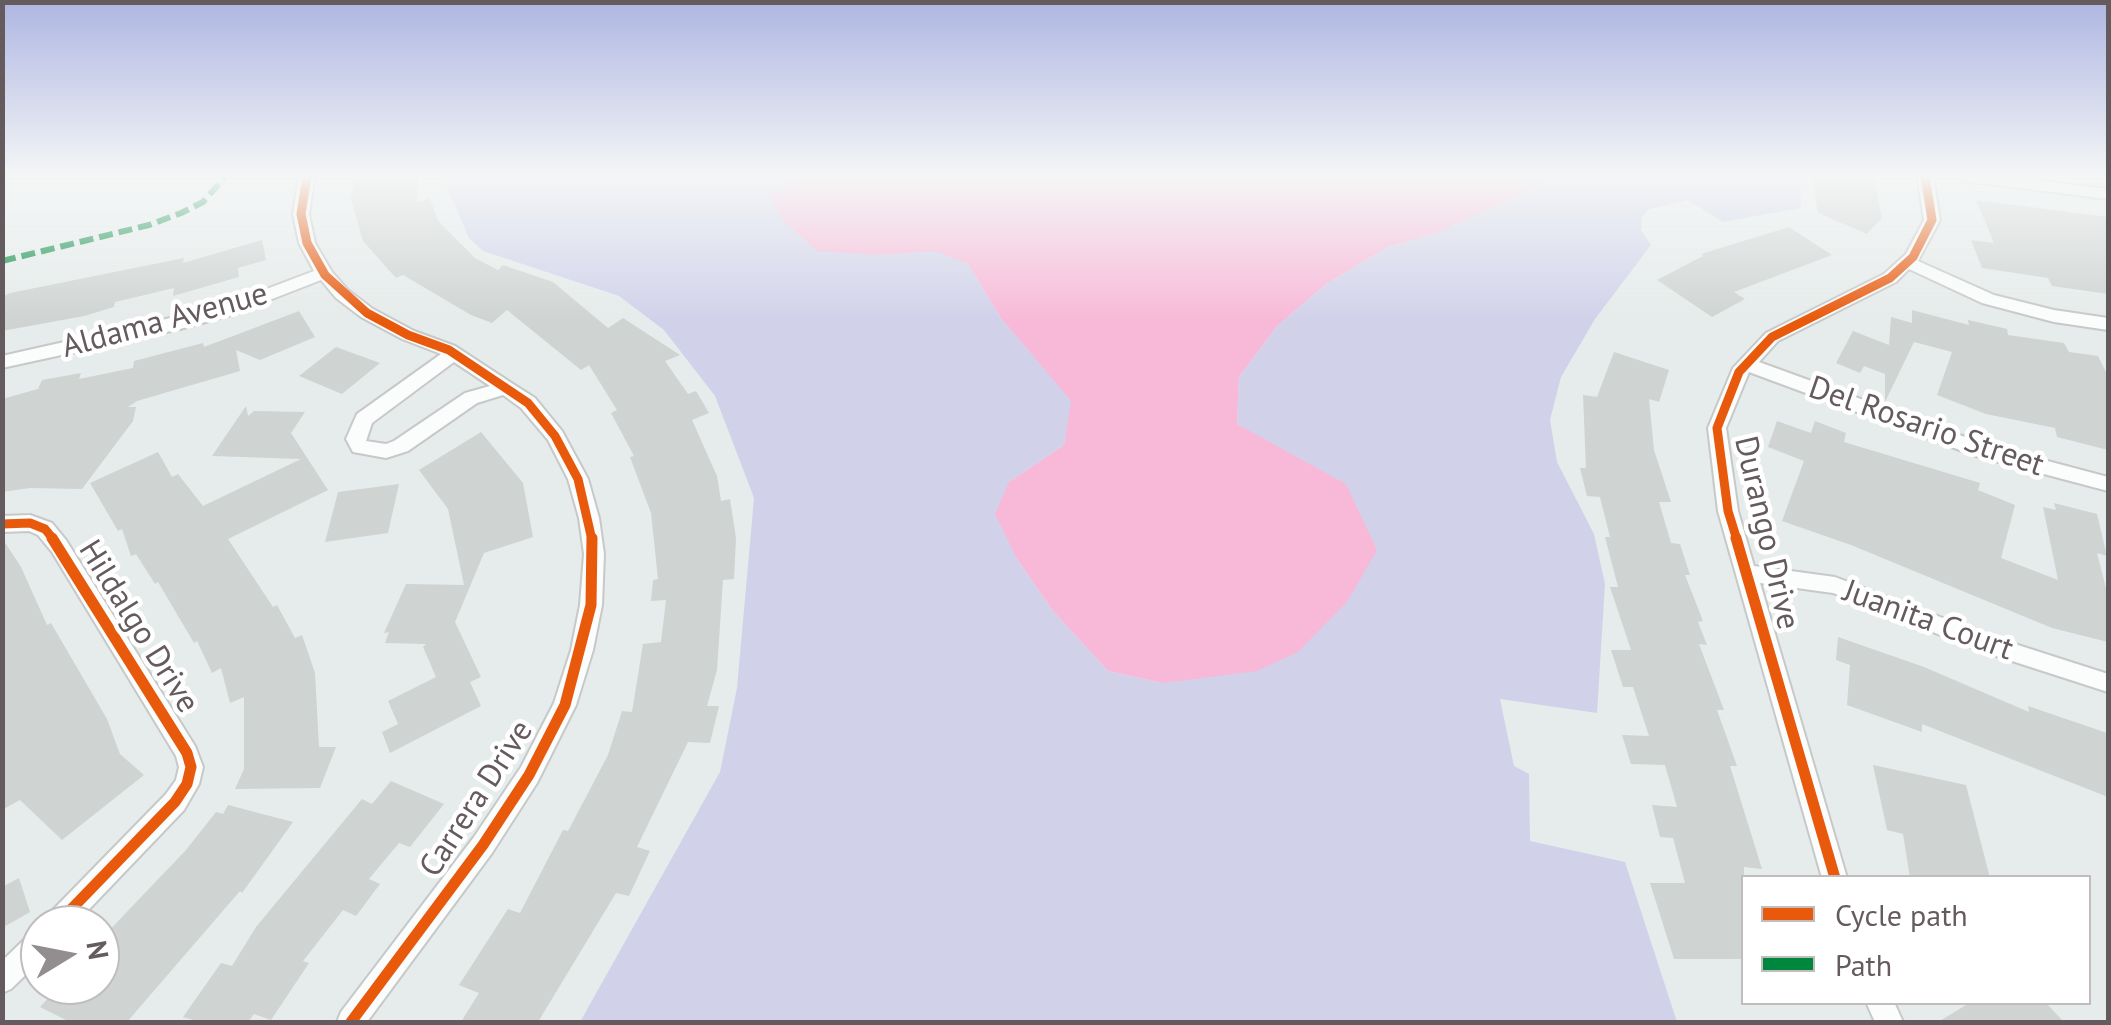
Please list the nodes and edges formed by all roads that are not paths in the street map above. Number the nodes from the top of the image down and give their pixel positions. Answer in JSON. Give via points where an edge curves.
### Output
{"nodes":[{"id":1,"x":303,"y":224,"type":"edge"},
{"id":2,"x":1931,"y":224,"type":"edge"},
{"id":3,"x":1907,"y":262,"type":"junction"},
{"id":4,"x":324,"y":272,"type":"junction"},
{"id":5,"x":2108,"y":324,"type":"edge"},
{"id":6,"x":454,"y":353,"type":"junction"},
{"id":7,"x":2,"y":362,"type":"edge"},
{"id":8,"x":1745,"y":364,"type":"junction"},
{"id":9,"x":506,"y":388,"type":"junction"},
{"id":10,"x":2108,"y":484,"type":"edge"},
{"id":11,"x":2,"y":524,"type":"edge"},
{"id":12,"x":1745,"y":573,"type":"junction"},
{"id":13,"x":2108,"y":683,"type":"edge"},
{"id":14,"x":1834,"y":875,"type":"edge"},
{"id":15,"x":75,"y":905,"type":"edge"},
{"id":16,"x":20,"y":962,"type":"edge"},
{"id":17,"x":2,"y":980,"type":"edge"},
{"id":18,"x":351,"y":1022,"type":"edge"}],
"edges":[{"from":1,"to":4,"type":"street","name":"Carrera Drive"},
{"from":2,"to":3,"type":"street","name":"Durango Drive"},
{"from":3,"to":5,"type":"street","via":[[1988,299]]},
{"from":3,"to":8,"type":"street","name":"Durango Drive","via":[[1869,289],[1790,324]]},
{"from":4,"to":6,"type":"street","name":"Carrera Drive","via":[[368,314]]},
{"from":4,"to":7,"type":"street","name":"Aldama Avenue","via":[[174,325]]},
{"from":6,"to":9,"type":"street","name":"Carrera Drive"},
{"from":6,"to":9,"type":"street","via":[[364,419],[355,439],[360,447],[371,452],[401,446],[472,398]]},
{"from":8,"to":10,"type":"street","name":"Del Rosario Street","via":[[1983,451]]},
{"from":8,"to":12,"type":"street","name":"Durango Drive","via":[[1716,428]]},
{"from":9,"to":18,"type":"street","name":"Carrera Drive","via":[[555,436],[578,479],[594,554],[582,650],[565,704],[529,775]]},
{"from":11,"to":15,"type":"street","name":"Hildalgo Drive","via":[[30,523],[59,546],[191,767],[175,802]]},
{"from":12,"to":13,"type":"street","name":"Juanita Court","via":[[1835,585]]},
{"from":12,"to":14,"type":"street","name":"Durango Drive"},
{"from":16,"to":17,"type":"street"}]}
